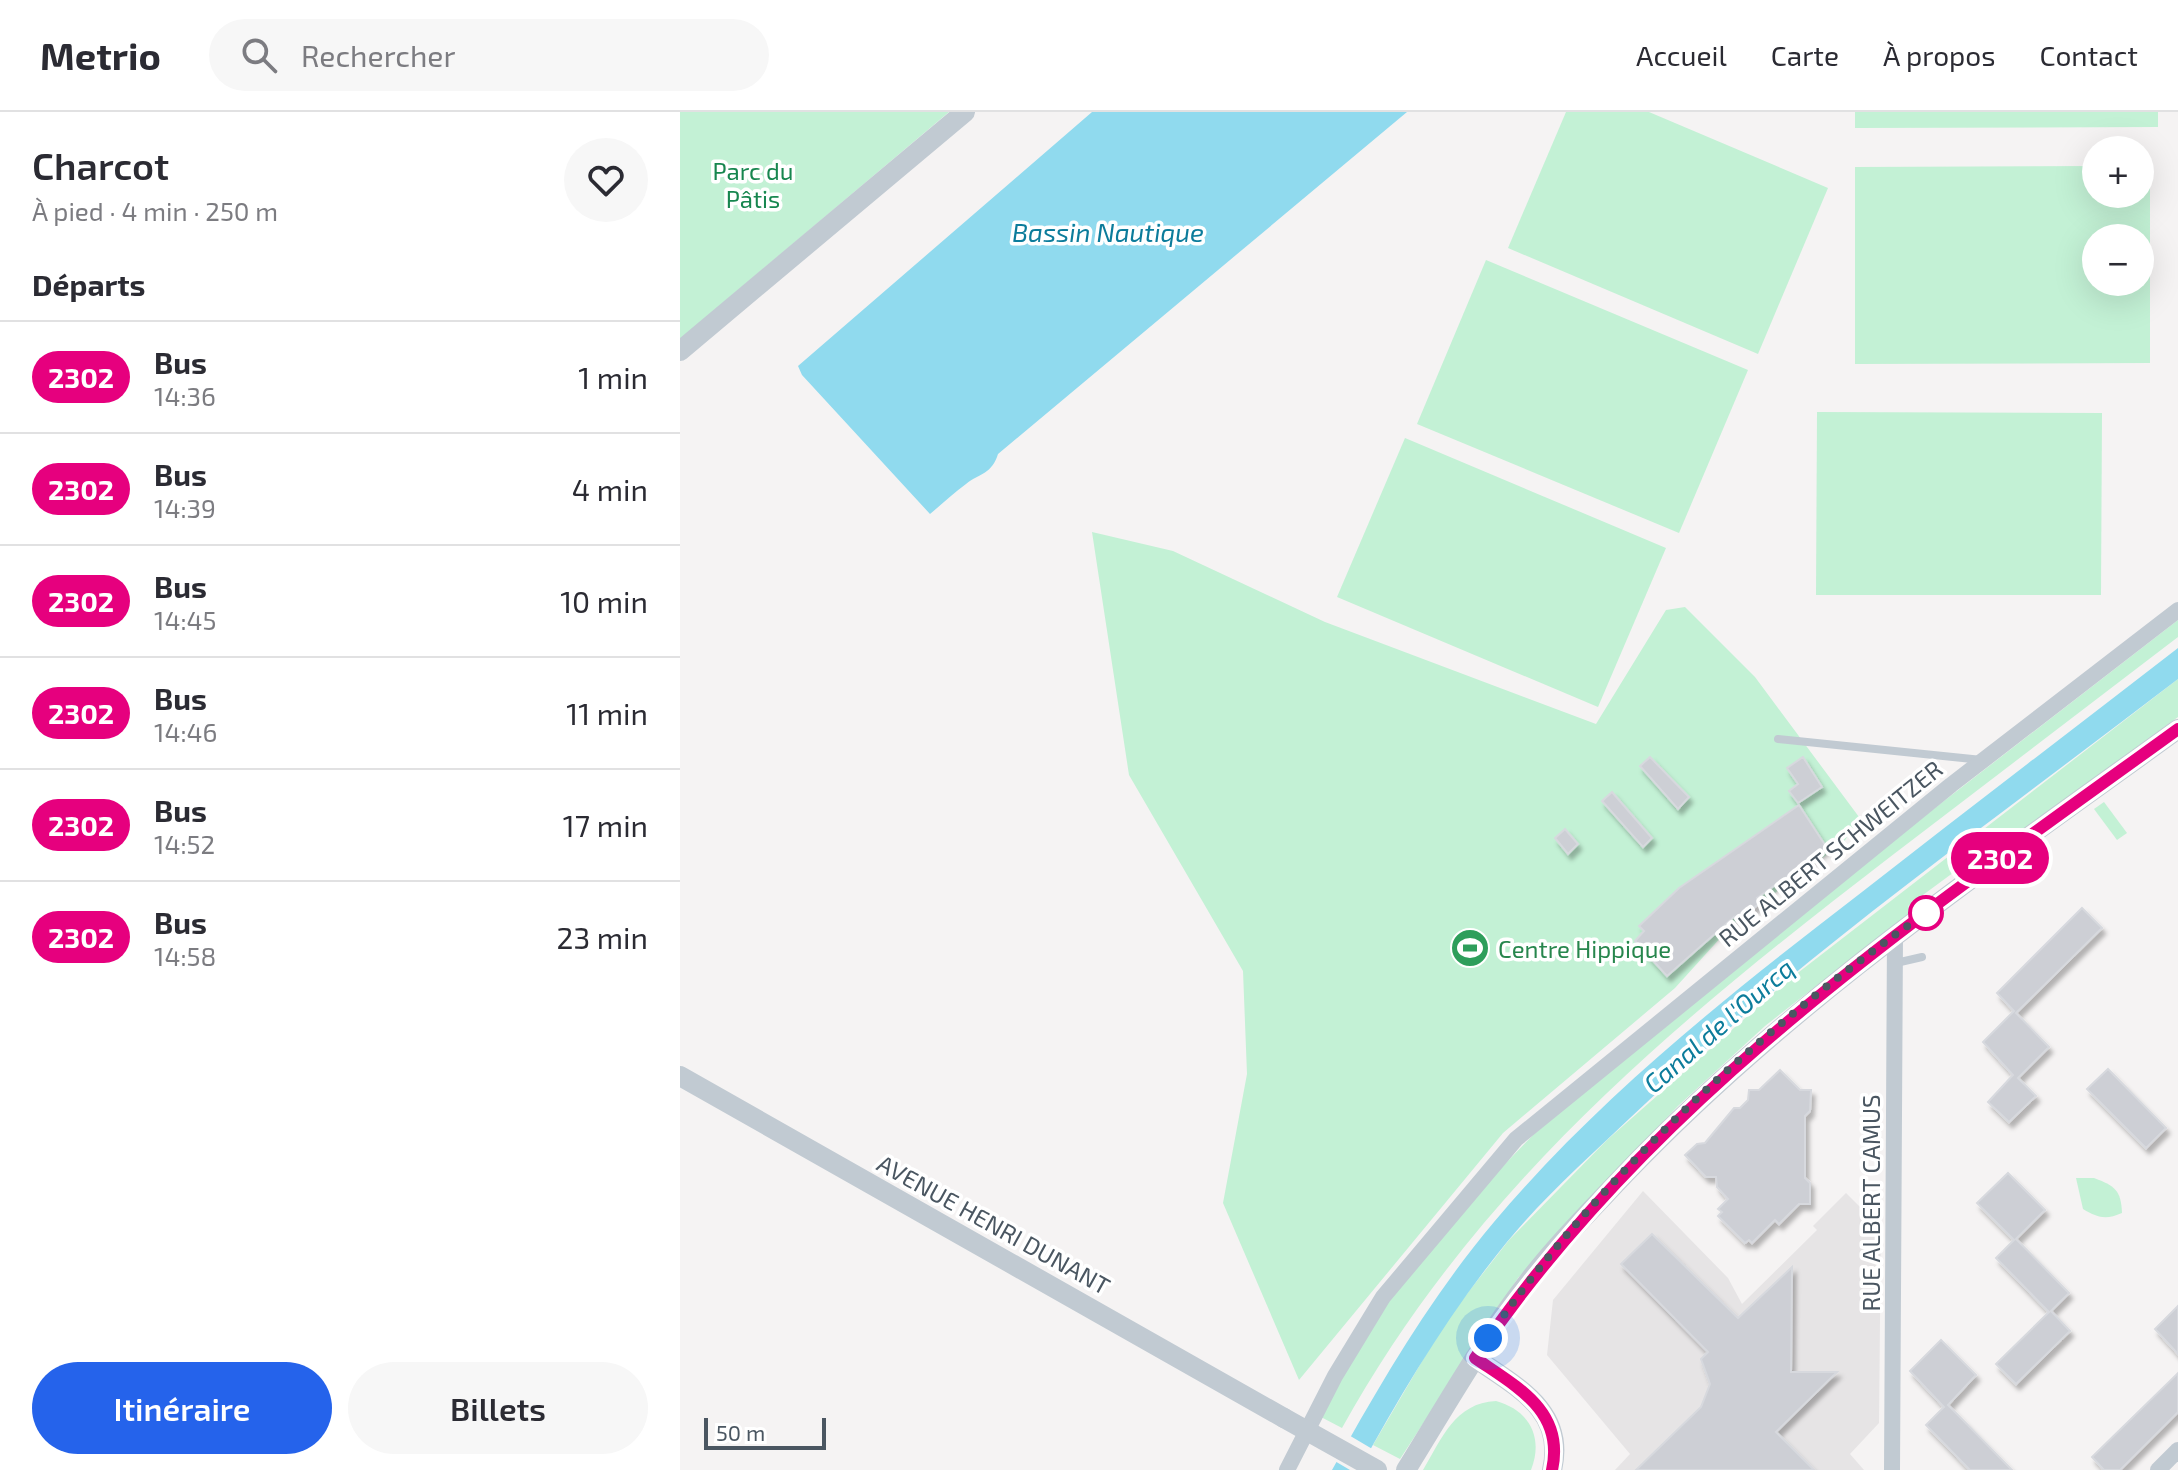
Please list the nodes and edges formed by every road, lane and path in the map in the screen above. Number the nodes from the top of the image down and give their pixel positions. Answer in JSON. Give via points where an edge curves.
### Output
{"nodes":[{"id":1,"x":965,"y":112,"type":"edge"},
{"id":2,"x":680,"y":351,"type":"edge"},
{"id":3,"x":2178,"y":610,"type":"edge"},
{"id":4,"x":2178,"y":729,"type":"edge"},
{"id":5,"x":1778,"y":739,"type":"dead end"},
{"id":6,"x":1983,"y":760,"type":"junction"},
{"id":7,"x":1895,"y":936,"type":"junction"},
{"id":8,"x":1922,"y":957,"type":"dead end"},
{"id":9,"x":1896,"y":963,"type":"junction"},
{"id":10,"x":680,"y":1076,"type":"edge"},
{"id":11,"x":1475,"y":1358,"type":"junction"},
{"id":12,"x":2178,"y":1450,"type":"edge"},
{"id":13,"x":1287,"y":1470,"type":"edge"},
{"id":14,"x":1377,"y":1470,"type":"edge"},
{"id":15,"x":1406,"y":1470,"type":"edge"},
{"id":16,"x":1552,"y":1470,"type":"edge"},
{"id":17,"x":1892,"y":1470,"type":"edge"},
{"id":18,"x":2158,"y":1470,"type":"edge"}],
"edges":[{"from":1,"to":2,"type":"street"},
{"from":3,"to":6,"type":"street","name":"RUE ALBERT SCHWEITZER"},
{"from":4,"to":7,"type":"street"},
{"from":5,"to":6,"type":"lane"},
{"from":6,"to":13,"type":"street","name":"RUE ALBERT SCHWEITZER","via":[[1516,1139],[1383,1297]]},
{"from":7,"to":9,"type":"street","name":"RUE ALBERT CAMUS"},
{"from":7,"to":11,"type":"street","via":[[1770,1034],[1664,1133],[1564,1239]]},
{"from":8,"to":9,"type":"lane"},
{"from":9,"to":17,"type":"street","name":"RUE ALBERT CAMUS","via":[[1889,997]]},
{"from":10,"to":14,"type":"street","name":"AVENUE HENRI DUNANT","bridge":true},
{"from":11,"to":15,"type":"street"},
{"from":11,"to":16,"type":"street","via":[[1543,1409],[1554,1435]]},
{"from":12,"to":18,"type":"street"}]}
